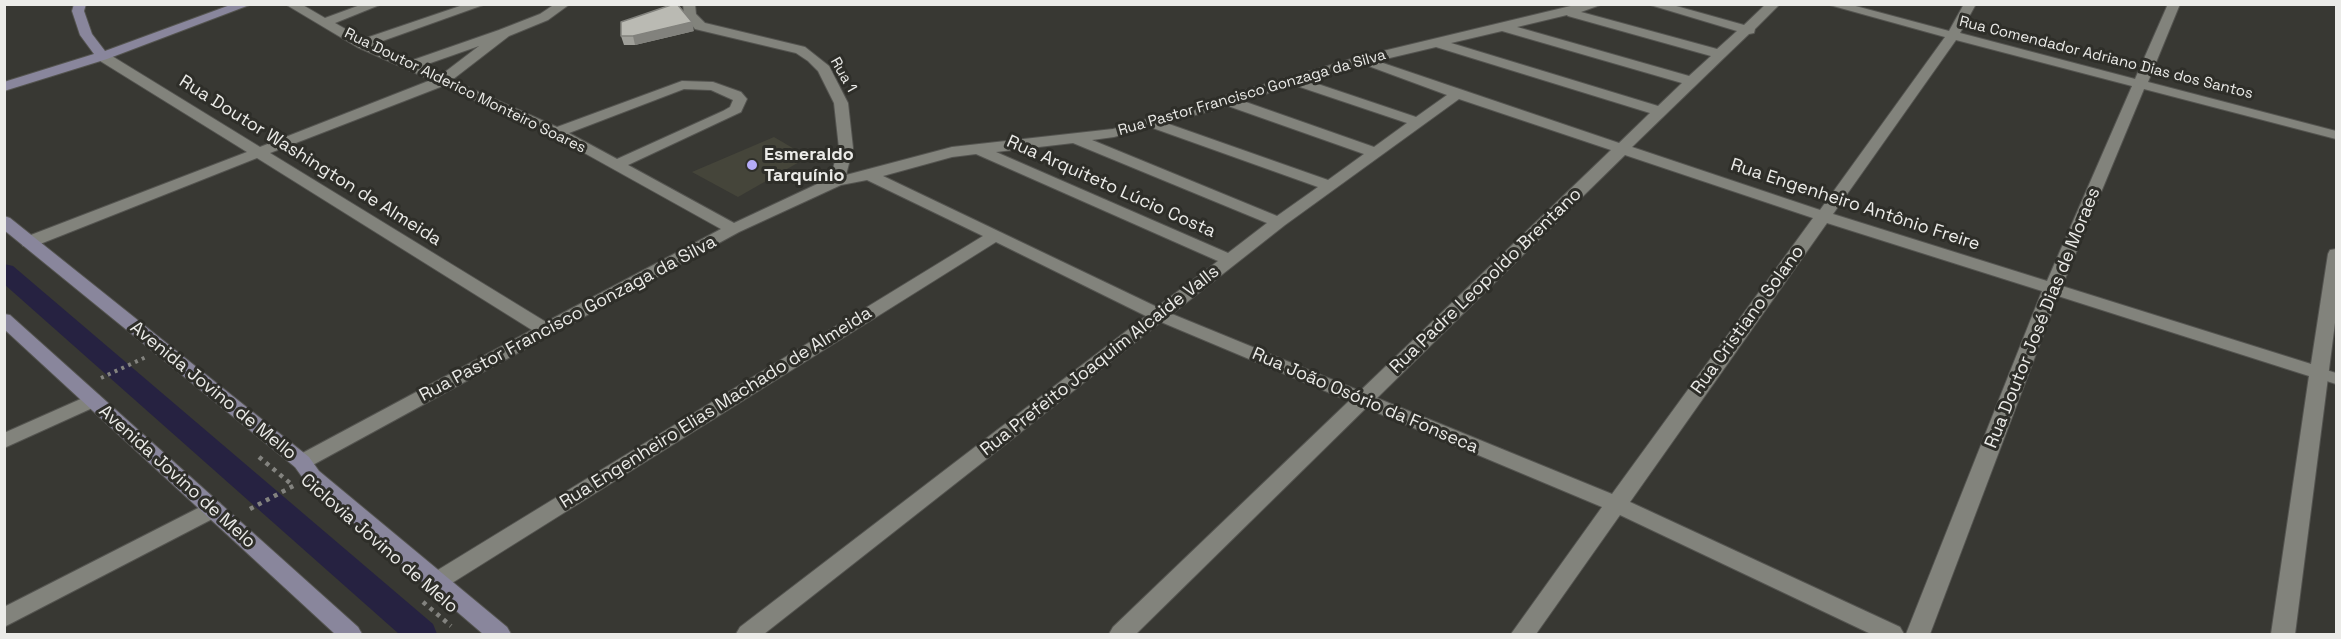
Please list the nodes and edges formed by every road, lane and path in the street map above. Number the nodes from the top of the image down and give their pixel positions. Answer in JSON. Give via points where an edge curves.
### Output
{"nodes":[{"id":1,"x":80,"y":4,"type":"edge"},
{"id":2,"x":246,"y":4,"type":"edge"},
{"id":3,"x":291,"y":4,"type":"edge"},
{"id":4,"x":376,"y":4,"type":"edge"},
{"id":5,"x":480,"y":4,"type":"edge"},
{"id":6,"x":564,"y":4,"type":"edge"},
{"id":7,"x":689,"y":4,"type":"edge"},
{"id":8,"x":1597,"y":4,"type":"edge"},
{"id":9,"x":1653,"y":4,"type":"edge"},
{"id":10,"x":1832,"y":4,"type":"edge"},
{"id":11,"x":2174,"y":4,"type":"edge"},
{"id":12,"x":1769,"y":5,"type":"edge"},
{"id":13,"x":1967,"y":5,"type":"edge"},
{"id":14,"x":1570,"y":12,"type":"junction"},
{"id":15,"x":324,"y":23,"type":"junction"},
{"id":16,"x":1505,"y":27,"type":"junction"},
{"id":17,"x":1749,"y":30,"type":"junction"},
{"id":18,"x":504,"y":33,"type":"junction"},
{"id":19,"x":1952,"y":37,"type":"junction"},
{"id":20,"x":1437,"y":43,"type":"junction"},
{"id":21,"x":362,"y":44,"type":"junction"},
{"id":22,"x":1720,"y":54,"type":"junction"},
{"id":23,"x":102,"y":56,"type":"junction"},
{"id":24,"x":1363,"y":60,"type":"junction"},
{"id":25,"x":411,"y":65,"type":"junction"},
{"id":26,"x":442,"y":81,"type":"junction"},
{"id":27,"x":1295,"y":81,"type":"junction"},
{"id":28,"x":1693,"y":81,"type":"junction"},
{"id":29,"x":2140,"y":82,"type":"junction"},
{"id":30,"x":4,"y":87,"type":"edge"},
{"id":31,"x":1457,"y":94,"type":"junction"},
{"id":32,"x":1229,"y":101,"type":"junction"},
{"id":33,"x":1662,"y":112,"type":"junction"},
{"id":34,"x":1418,"y":122,"type":"junction"},
{"id":35,"x":1152,"y":123,"type":"junction"},
{"id":36,"x":557,"y":132,"type":"junction"},
{"id":37,"x":2337,"y":135,"type":"edge"},
{"id":38,"x":1076,"y":139,"type":"junction"},
{"id":39,"x":977,"y":149,"type":"junction"},
{"id":40,"x":1622,"y":149,"type":"junction"},
{"id":41,"x":259,"y":152,"type":"junction"},
{"id":42,"x":1374,"y":152,"type":"junction"},
{"id":43,"x":616,"y":165,"type":"junction"},
{"id":44,"x":869,"y":175,"type":"junction"},
{"id":45,"x":837,"y":181,"type":"junction"},
{"id":46,"x":1328,"y":185,"type":"junction"},
{"id":47,"x":1823,"y":216,"type":"junction"},
{"id":48,"x":4,"y":221,"type":"edge"},
{"id":49,"x":1278,"y":222,"type":"junction"},
{"id":50,"x":733,"y":229,"type":"junction"},
{"id":51,"x":996,"y":235,"type":"junction"},
{"id":52,"x":29,"y":242,"type":"junction"},
{"id":53,"x":2337,"y":254,"type":"edge"},
{"id":54,"x":1230,"y":260,"type":"junction"},
{"id":55,"x":2052,"y":289,"type":"junction"},
{"id":56,"x":1159,"y":315,"type":"junction"},
{"id":57,"x":4,"y":319,"type":"edge"},
{"id":58,"x":547,"y":331,"type":"junction"},
{"id":59,"x":138,"y":356,"type":"dead end"},
{"id":60,"x":2328,"y":376,"type":"edge"},
{"id":61,"x":101,"y":378,"type":"dead end"},
{"id":62,"x":92,"y":400,"type":"junction"},
{"id":63,"x":1362,"y":400,"type":"junction"},
{"id":64,"x":4,"y":441,"type":"edge"},
{"id":65,"x":252,"y":451,"type":"dead end"},
{"id":66,"x":302,"y":462,"type":"junction"},
{"id":67,"x":1617,"y":505,"type":"junction"},
{"id":68,"x":212,"y":509,"type":"junction"},
{"id":69,"x":250,"y":509,"type":"dead end"},
{"id":70,"x":436,"y":582,"type":"junction"},
{"id":71,"x":416,"y":595,"type":"dead end"},
{"id":72,"x":4,"y":618,"type":"edge"},
{"id":73,"x":454,"y":629,"type":"dead end"},
{"id":74,"x":350,"y":634,"type":"edge"},
{"id":75,"x":499,"y":634,"type":"edge"},
{"id":76,"x":748,"y":634,"type":"edge"},
{"id":77,"x":1121,"y":634,"type":"edge"},
{"id":78,"x":1523,"y":634,"type":"edge"},
{"id":79,"x":1892,"y":634,"type":"edge"},
{"id":80,"x":1918,"y":634,"type":"edge"},
{"id":81,"x":2283,"y":634,"type":"edge"}],
"edges":[{"from":1,"to":23,"type":"main road","name":"Rua Doutor Washington de Almeida","via":[[78,11],[86,35]]},
{"from":2,"to":23,"type":"main road"},
{"from":3,"to":15,"type":"street","name":"Rua Doutor Alderico Monteiro Soares"},
{"from":4,"to":15,"type":"street"},
{"from":5,"to":21,"type":"street"},
{"from":6,"to":18,"type":"street"},
{"from":7,"to":45,"type":"street","name":"Rua 1","via":[[690,15],[700,26],[800,50],[824,69],[842,103],[846,148]]},
{"from":8,"to":14,"type":"street","name":"Rua Pastor Francisco Gonzaga da Silva"},
{"from":9,"to":17,"type":"street"},
{"from":10,"to":19,"type":"street","name":"Rua Comendador Adriano Dias dos Santos"},
{"from":11,"to":29,"type":"street","name":"Rua Doutor José Dias de Moraes"},
{"from":12,"to":17,"type":"street","name":"Rua Padre Leopoldo Brentano"},
{"from":13,"to":19,"type":"street","name":"Rua Cristiano Solano"},
{"from":14,"to":16,"type":"street","name":"Rua Pastor Francisco Gonzaga da Silva"},
{"from":14,"to":22,"type":"street"},
{"from":15,"to":21,"type":"street","name":"Rua Doutor Alderico Monteiro Soares"},
{"from":16,"to":20,"type":"street","name":"Rua Pastor Francisco Gonzaga da Silva"},
{"from":16,"to":28,"type":"street"},
{"from":17,"to":22,"type":"street","name":"Rua Padre Leopoldo Brentano"},
{"from":18,"to":25,"type":"street"},
{"from":18,"to":26,"type":"street"},
{"from":19,"to":29,"type":"street","name":"Rua Comendador Adriano Dias dos Santos"},
{"from":19,"to":47,"type":"street","name":"Rua Cristiano Solano"},
{"from":20,"to":24,"type":"street","name":"Rua Pastor Francisco Gonzaga da Silva"},
{"from":20,"to":33,"type":"street"},
{"from":21,"to":25,"type":"street","name":"Rua Doutor Alderico Monteiro Soares"},
{"from":22,"to":28,"type":"street","name":"Rua Padre Leopoldo Brentano"},
{"from":23,"to":30,"type":"main road"},
{"from":23,"to":41,"type":"street","name":"Rua Doutor Washington de Almeida"},
{"from":24,"to":27,"type":"street","name":"Rua Pastor Francisco Gonzaga da Silva"},
{"from":24,"to":31,"type":"street","name":"Rua Engenheiro Antônio Freire"},
{"from":25,"to":26,"type":"street","name":"Rua Doutor Alderico Monteiro Soares"},
{"from":26,"to":36,"type":"street","name":"Rua Doutor Alderico Monteiro Soares"},
{"from":26,"to":41,"type":"street"},
{"from":27,"to":32,"type":"street","name":"Rua Pastor Francisco Gonzaga da Silva"},
{"from":27,"to":34,"type":"street"},
{"from":28,"to":33,"type":"street","name":"Rua Padre Leopoldo Brentano"},
{"from":29,"to":37,"type":"street","name":"Rua Comendador Adriano Dias dos Santos"},
{"from":29,"to":55,"type":"street","name":"Rua Doutor José Dias de Moraes"},
{"from":31,"to":34,"type":"street","name":"Rua Prefeito Joaquim Alcaide Valls"},
{"from":31,"to":40,"type":"street","name":"Rua Engenheiro Antônio Freire"},
{"from":32,"to":35,"type":"street","name":"Rua Pastor Francisco Gonzaga da Silva"},
{"from":32,"to":42,"type":"street"},
{"from":33,"to":40,"type":"street","name":"Rua Padre Leopoldo Brentano"},
{"from":34,"to":42,"type":"street","name":"Rua Prefeito Joaquim Alcaide Valls"},
{"from":35,"to":38,"type":"street","name":"Rua Pastor Francisco Gonzaga da Silva"},
{"from":35,"to":46,"type":"street"},
{"from":36,"to":43,"type":"street","name":"Rua Doutor Alderico Monteiro Soares"},
{"from":36,"to":43,"type":"street","via":[[682,85],[713,86],[740,99],[728,114]]},
{"from":38,"to":39,"type":"street","name":"Rua Pastor Francisco Gonzaga da Silva"},
{"from":38,"to":49,"type":"street"},
{"from":39,"to":44,"type":"street","name":"Rua Pastor Francisco Gonzaga da Silva","via":[[913,160]]},
{"from":39,"to":54,"type":"street","name":"Rua Arquiteto Lúcio Costa"},
{"from":40,"to":47,"type":"street","name":"Rua Engenheiro Antônio Freire"},
{"from":40,"to":63,"type":"street","name":"Rua Padre Leopoldo Brentano"},
{"from":41,"to":52,"type":"street"},
{"from":41,"to":58,"type":"street","name":"Rua Doutor Washington de Almeida"},
{"from":42,"to":46,"type":"street","name":"Rua Prefeito Joaquim Alcaide Valls"},
{"from":43,"to":50,"type":"street","name":"Rua Doutor Alderico Monteiro Soares"},
{"from":44,"to":45,"type":"street"},
{"from":44,"to":51,"type":"street","name":"Rua João Osório da Fonseca"},
{"from":45,"to":50,"type":"street","name":"Rua Pastor Francisco Gonzaga da Silva"},
{"from":46,"to":49,"type":"street","name":"Rua Prefeito Joaquim Alcaide Valls"},
{"from":47,"to":55,"type":"street","name":"Rua Engenheiro Antônio Freire"},
{"from":47,"to":67,"type":"street","name":"Rua Cristiano Solano"},
{"from":48,"to":52,"type":"main road","name":"Avenida Jovino de Mello"},
{"from":49,"to":54,"type":"street","name":"Rua Prefeito Joaquim Alcaide Valls"},
{"from":50,"to":58,"type":"street","name":"Rua Pastor Francisco Gonzaga da Silva"},
{"from":51,"to":56,"type":"street","name":"Rua João Osório da Fonseca"},
{"from":51,"to":70,"type":"street","name":"Rua Engenheiro Elias Machado de Almeida"},
{"from":52,"to":66,"type":"main road","name":"Avenida Jovino de Mello"},
{"from":53,"to":60,"type":"street"},
{"from":54,"to":56,"type":"street","name":"Rua Prefeito Joaquim Alcaide Valls"},
{"from":55,"to":60,"type":"street","name":"Rua Engenheiro Antônio Freire"},
{"from":55,"to":80,"type":"street","name":"Rua Doutor José Dias de Moraes"},
{"from":56,"to":63,"type":"street","name":"Rua João Osório da Fonseca"},
{"from":56,"to":76,"type":"street","name":"Rua Prefeito Joaquim Alcaide Valls"},
{"from":57,"to":62,"type":"main road","name":"Avenida Jovino de Melo"},
{"from":58,"to":66,"type":"street","name":"Rua Pastor Francisco Gonzaga da Silva"},
{"from":59,"to":61,"type":"path","bridge":true,"via":[[145,360]]},
{"from":60,"to":81,"type":"street"},
{"from":62,"to":64,"type":"street"},
{"from":62,"to":68,"type":"main road","name":"Avenida Jovino de Melo"},
{"from":63,"to":67,"type":"street","name":"Rua João Osório da Fonseca"},
{"from":63,"to":77,"type":"street","name":"Rua Padre Leopoldo Brentano"},
{"from":65,"to":69,"type":"path","name":"Ciclovia Jovino de Melo","bridge":true,"via":[[295,486]]},
{"from":66,"to":70,"type":"main road","name":"Avenida Jovino de Mello","via":[[312,476]]},
{"from":67,"to":78,"type":"street","name":"Rua Cristiano Solano"},
{"from":67,"to":79,"type":"street","name":"Rua João Osório da Fonseca"},
{"from":68,"to":72,"type":"street"},
{"from":68,"to":74,"type":"main road","name":"Avenida Jovino de Melo"},
{"from":70,"to":75,"type":"main road","name":"Avenida Jovino de Mello"},
{"from":71,"to":73,"type":"path","name":"Ciclovia Jovino de Melo"}]}
